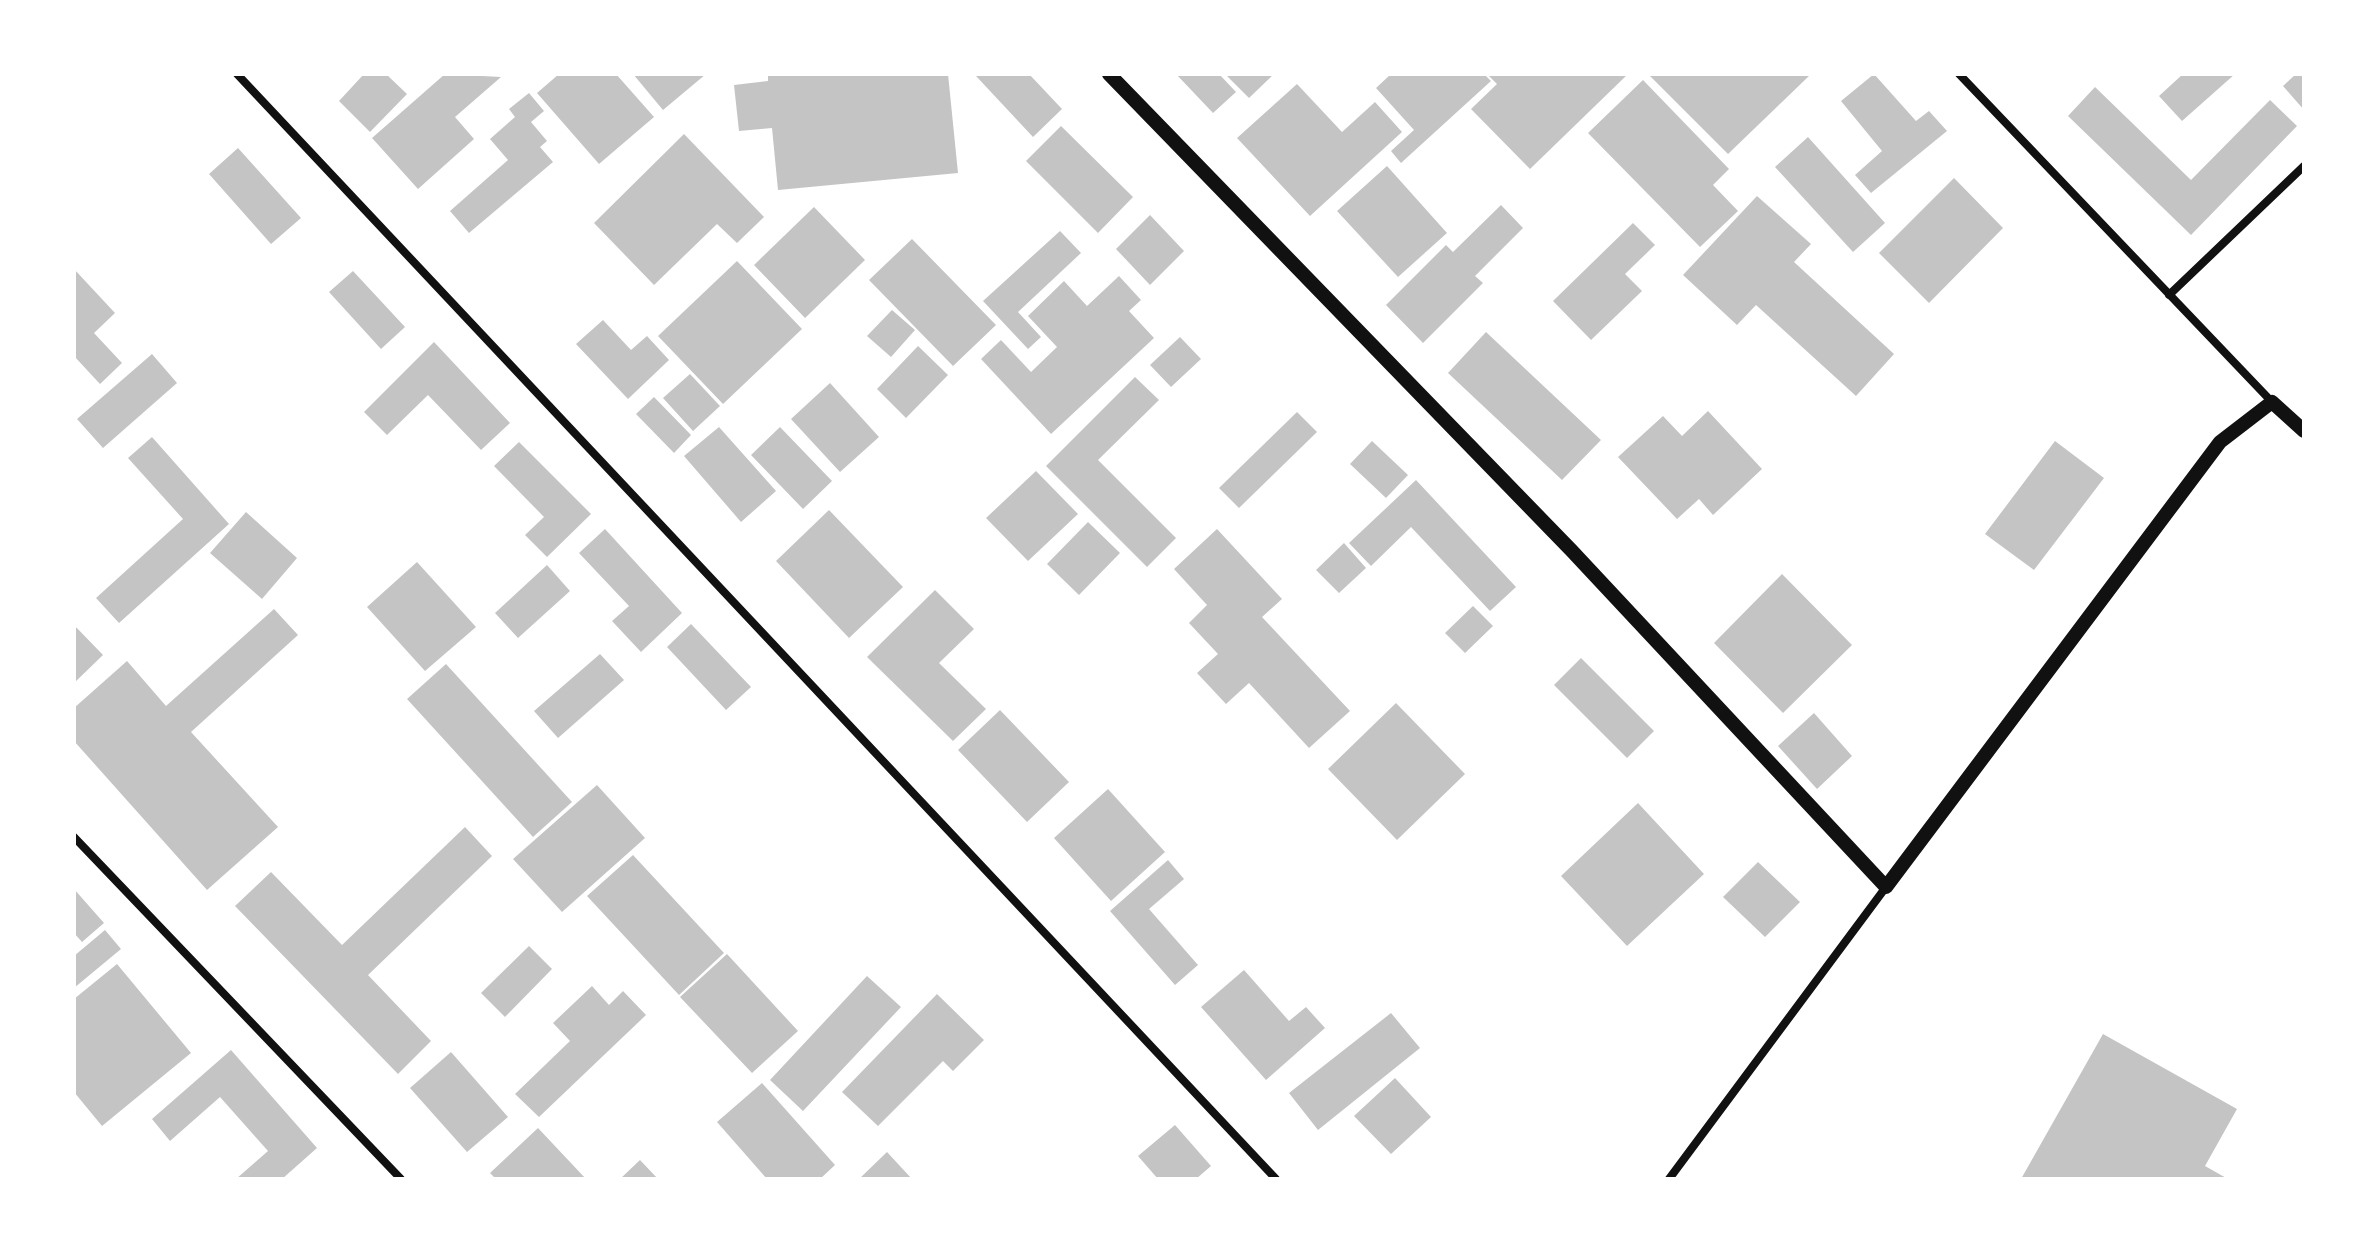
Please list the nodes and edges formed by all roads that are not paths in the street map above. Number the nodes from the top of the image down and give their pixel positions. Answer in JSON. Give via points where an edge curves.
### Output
{"nodes":[{"id":1,"x":237,"y":74,"type":"edge"},
{"id":2,"x":1109,"y":74,"type":"edge"},
{"id":3,"x":1959,"y":74,"type":"edge"},
{"id":4,"x":2304,"y":166,"type":"edge"},
{"id":5,"x":2169,"y":295,"type":"junction"},
{"id":6,"x":2272,"y":402,"type":"junction"},
{"id":7,"x":2304,"y":431,"type":"edge"},
{"id":8,"x":74,"y":837,"type":"edge"},
{"id":9,"x":1886,"y":887,"type":"junction"},
{"id":10,"x":401,"y":1179,"type":"edge"},
{"id":11,"x":1276,"y":1179,"type":"edge"},
{"id":12,"x":1669,"y":1179,"type":"edge"}],
"edges":[{"from":1,"to":11,"type":"street"},
{"from":2,"to":9,"type":"street","via":[[1572,551]]},
{"from":3,"to":5,"type":"street"},
{"from":4,"to":5,"type":"street"},
{"from":5,"to":6,"type":"street"},
{"from":6,"to":7,"type":"street"},
{"from":6,"to":9,"type":"street","via":[[2220,442]]},
{"from":8,"to":10,"type":"street"},
{"from":9,"to":12,"type":"street"}]}
